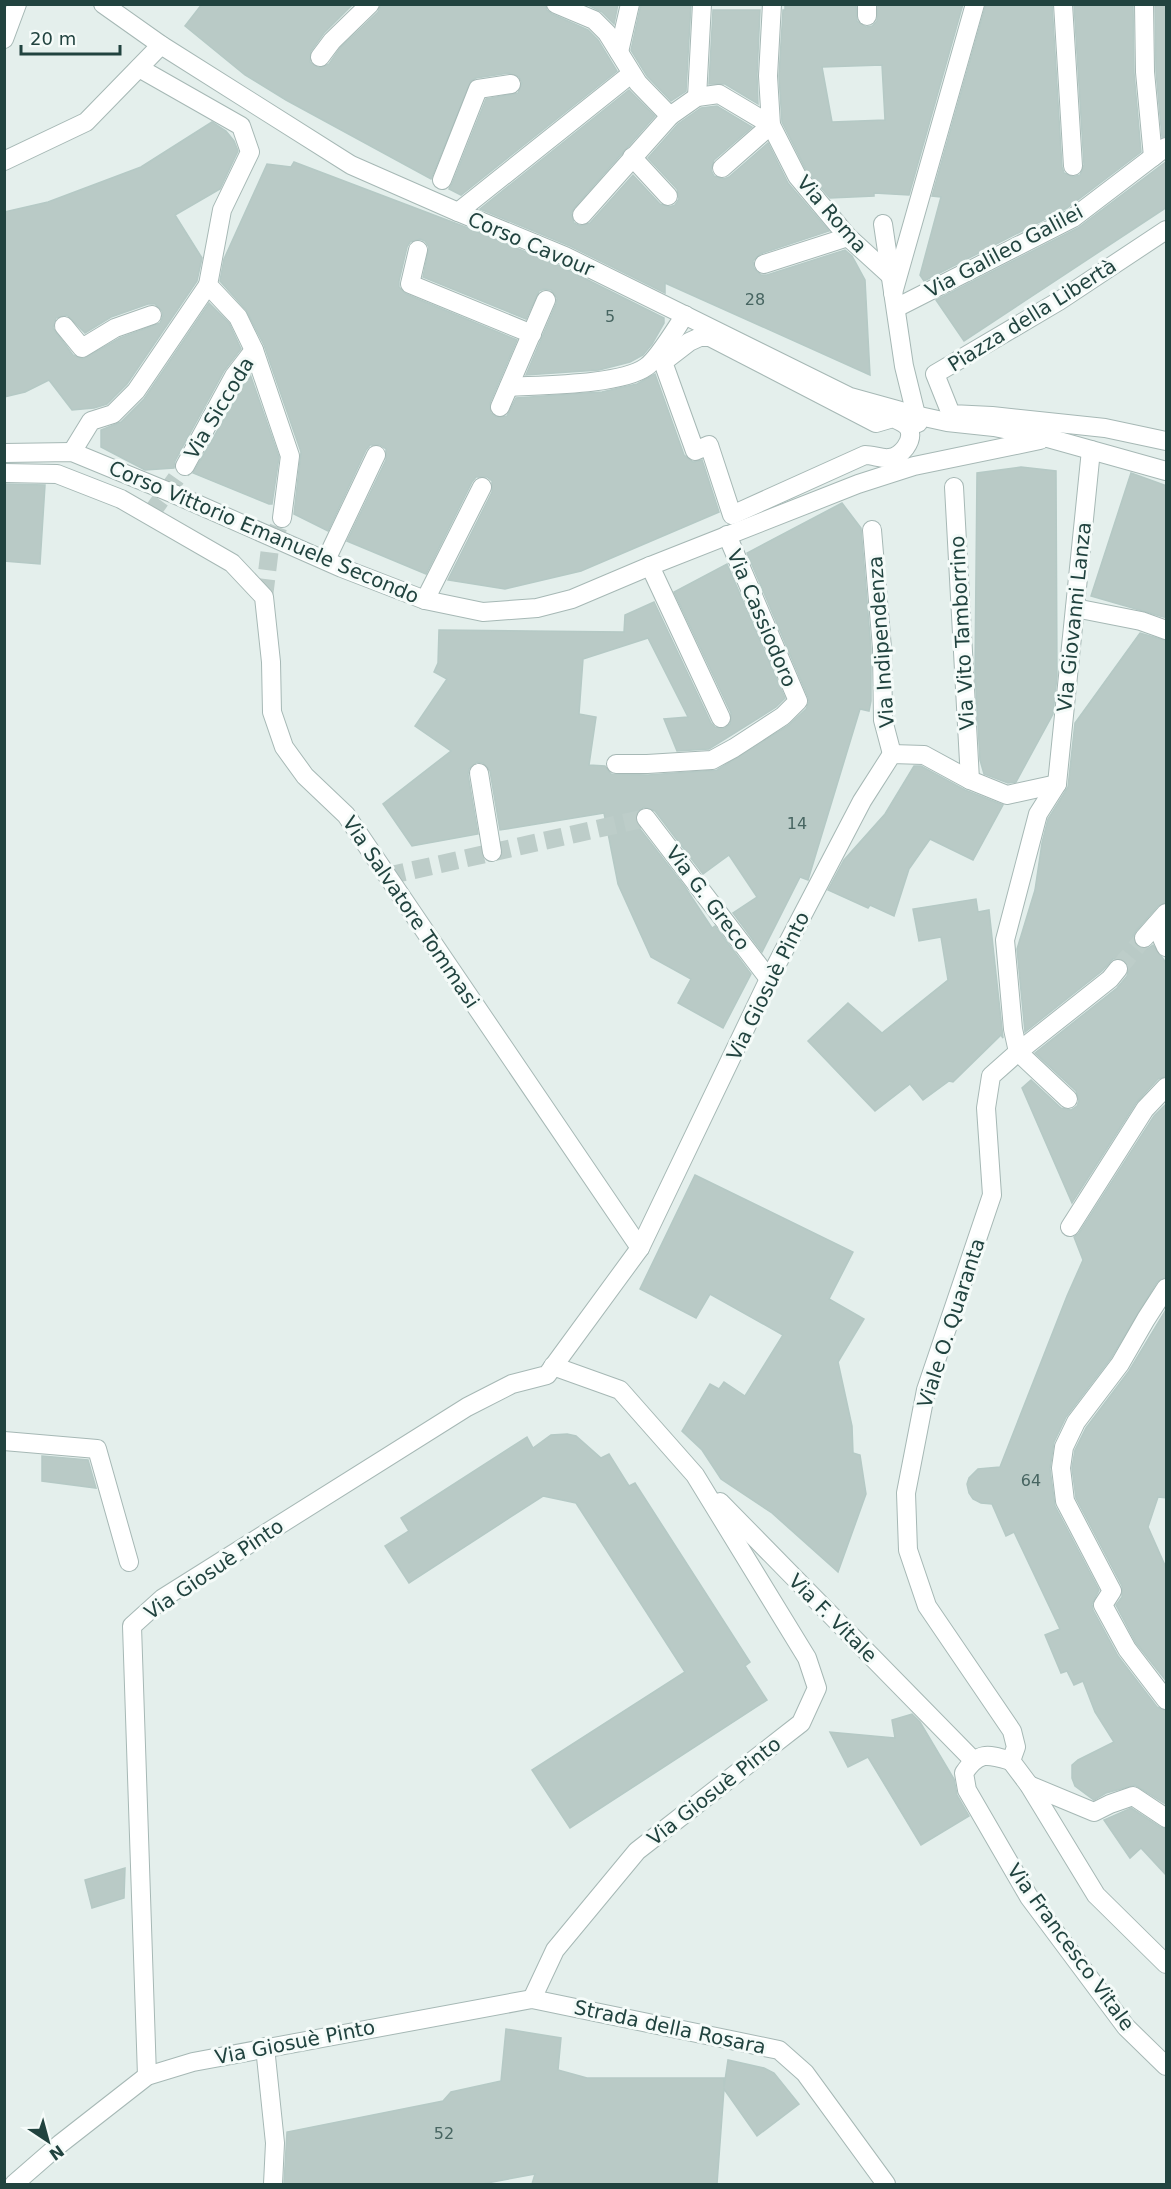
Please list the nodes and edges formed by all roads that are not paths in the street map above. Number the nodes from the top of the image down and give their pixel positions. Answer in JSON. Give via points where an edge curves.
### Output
{"nodes":[{"id":1,"x":16,"y":4,"type":"edge"},
{"id":2,"x":102,"y":4,"type":"edge"},
{"id":3,"x":370,"y":4,"type":"edge"},
{"id":4,"x":556,"y":4,"type":"edge"},
{"id":5,"x":630,"y":4,"type":"edge"},
{"id":6,"x":702,"y":4,"type":"edge"},
{"id":7,"x":772,"y":4,"type":"edge"},
{"id":8,"x":975,"y":4,"type":"edge"},
{"id":9,"x":1063,"y":4,"type":"edge"},
{"id":10,"x":1144,"y":4,"type":"edge"},
{"id":11,"x":4,"y":39,"type":"edge"},
{"id":12,"x":161,"y":45,"type":"junction"},
{"id":13,"x":619,"y":52,"type":"junction"},
{"id":14,"x":320,"y":57,"type":"dead end"},
{"id":15,"x":139,"y":68,"type":"junction"},
{"id":16,"x":631,"y":74,"type":"junction"},
{"id":17,"x":511,"y":84,"type":"dead end"},
{"id":18,"x":697,"y":97,"type":"junction"},
{"id":19,"x":670,"y":116,"type":"junction"},
{"id":20,"x":771,"y":125,"type":"junction"},
{"id":21,"x":1160,"y":152,"type":"edge"},
{"id":22,"x":632,"y":158,"type":"junction"},
{"id":23,"x":4,"y":161,"type":"edge"},
{"id":24,"x":1073,"y":166,"type":"dead end"},
{"id":25,"x":722,"y":168,"type":"dead end"},
{"id":26,"x":442,"y":180,"type":"dead end"},
{"id":27,"x":668,"y":196,"type":"dead end"},
{"id":28,"x":458,"y":212,"type":"junction"},
{"id":29,"x":582,"y":215,"type":"dead end"},
{"id":30,"x":883,"y":224,"type":"dead end"},
{"id":31,"x":1167,"y":230,"type":"edge"},
{"id":32,"x":848,"y":237,"type":"junction"},
{"id":33,"x":418,"y":250,"type":"dead end"},
{"id":34,"x":764,"y":264,"type":"dead end"},
{"id":35,"x":208,"y":285,"type":"junction"},
{"id":36,"x":893,"y":292,"type":"junction"},
{"id":37,"x":546,"y":300,"type":"dead end"},
{"id":38,"x":152,"y":315,"type":"dead end"},
{"id":39,"x":685,"y":315,"type":"junction"},
{"id":40,"x":64,"y":326,"type":"dead end"},
{"id":41,"x":532,"y":334,"type":"junction"},
{"id":42,"x":254,"y":350,"type":"junction"},
{"id":43,"x":663,"y":362,"type":"joint"},
{"id":44,"x":509,"y":387,"type":"junction"},
{"id":45,"x":500,"y":407,"type":"dead end"},
{"id":46,"x":915,"y":415,"type":"junction"},
{"id":47,"x":1048,"y":438,"type":"junction"},
{"id":48,"x":1167,"y":441,"type":"edge"},
{"id":49,"x":1090,"y":450,"type":"junction"},
{"id":50,"x":72,"y":452,"type":"junction"},
{"id":51,"x":4,"y":453,"type":"edge"},
{"id":52,"x":376,"y":455,"type":"dead end"},
{"id":53,"x":185,"y":466,"type":"tunnel mouth"},
{"id":54,"x":914,"y":466,"type":"junction"},
{"id":55,"x":1167,"y":471,"type":"edge"},
{"id":56,"x":4,"y":473,"type":"edge"},
{"id":57,"x":482,"y":487,"type":"dead end"},
{"id":58,"x":954,"y":487,"type":"dead end"},
{"id":59,"x":282,"y":518,"type":"tunnel mouth"},
{"id":60,"x":872,"y":530,"type":"dead end"},
{"id":61,"x":727,"y":535,"type":"junction"},
{"id":62,"x":326,"y":560,"type":"junction"},
{"id":63,"x":650,"y":566,"type":"junction"},
{"id":64,"x":425,"y":600,"type":"junction"},
{"id":65,"x":1075,"y":608,"type":"junction"},
{"id":66,"x":1167,"y":630,"type":"edge"},
{"id":67,"x":721,"y":718,"type":"dead end"},
{"id":68,"x":892,"y":754,"type":"junction"},
{"id":69,"x":616,"y":764,"type":"dead end"},
{"id":70,"x":479,"y":773,"type":"dead end"},
{"id":71,"x":970,"y":780,"type":"junction"},
{"id":72,"x":1057,"y":784,"type":"junction"},
{"id":73,"x":646,"y":818,"type":"dead end"},
{"id":74,"x":492,"y":852,"type":"dead end"},
{"id":75,"x":1156,"y":926,"type":"edge"},
{"id":76,"x":1167,"y":948,"type":"edge"},
{"id":77,"x":1118,"y":969,"type":"tunnel mouth"},
{"id":78,"x":769,"y":979,"type":"junction"},
{"id":79,"x":1017,"y":1052,"type":"junction"},
{"id":80,"x":1167,"y":1087,"type":"edge"},
{"id":81,"x":1068,"y":1099,"type":"dead end"},
{"id":82,"x":1071,"y":1227,"type":"dead end"},
{"id":83,"x":640,"y":1248,"type":"junction"},
{"id":84,"x":1167,"y":1288,"type":"edge"},
{"id":85,"x":553,"y":1366,"type":"junction"},
{"id":86,"x":4,"y":1441,"type":"edge"},
{"id":87,"x":695,"y":1475,"type":"junction"},
{"id":88,"x":129,"y":1562,"type":"dead end"},
{"id":89,"x":1167,"y":1700,"type":"edge"},
{"id":90,"x":973,"y":1760,"type":"junction"},
{"id":91,"x":1011,"y":1761,"type":"junction"},
{"id":92,"x":1029,"y":1785,"type":"junction"},
{"id":93,"x":1167,"y":1818,"type":"edge"},
{"id":94,"x":1167,"y":1964,"type":"edge"},
{"id":95,"x":532,"y":1999,"type":"junction"},
{"id":96,"x":265,"y":2047,"type":"junction"},
{"id":97,"x":1167,"y":2066,"type":"edge"},
{"id":98,"x":147,"y":2076,"type":"junction"},
{"id":99,"x":14,"y":2184,"type":"edge"},
{"id":100,"x":273,"y":2184,"type":"edge"},
{"id":101,"x":886,"y":2184,"type":"edge"}],
"edges":[{"from":1,"to":11,"type":"street"},
{"from":2,"to":12,"type":"street","name":"Corso Cavour"},
{"from":3,"to":14,"type":"street"},
{"from":4,"to":13,"type":"street","via":[[594,20],[608,33]]},
{"from":5,"to":13,"type":"street"},
{"from":6,"to":18,"type":"street"},
{"from":7,"to":20,"type":"street","name":"Via Roma","via":[[768,76]]},
{"from":8,"to":36,"type":"street"},
{"from":9,"to":24,"type":"street"},
{"from":10,"to":21,"type":"street","via":[[1145,72]]},
{"from":12,"to":15,"type":"street"},
{"from":12,"to":28,"type":"street","name":"Corso Cavour","via":[[351,165]]},
{"from":13,"to":16,"type":"street"},
{"from":15,"to":23,"type":"street","via":[[86,122]]},
{"from":15,"to":35,"type":"street","via":[[241,126],[250,152],[222,210]]},
{"from":16,"to":19,"type":"street"},
{"from":16,"to":28,"type":"street"},
{"from":17,"to":26,"type":"street","via":[[478,89]]},
{"from":18,"to":19,"type":"street"},
{"from":18,"to":20,"type":"street","via":[[719,94]]},
{"from":19,"to":22,"type":"street"},
{"from":20,"to":25,"type":"street"},
{"from":20,"to":32,"type":"street","name":"Via Roma","via":[[797,176]]},
{"from":21,"to":36,"type":"street","name":"Via Galileo Galilei","via":[[1073,218]]},
{"from":22,"to":27,"type":"street"},
{"from":22,"to":29,"type":"street"},
{"from":28,"to":39,"type":"street","name":"Corso Cavour","via":[[565,256]]},
{"from":30,"to":36,"type":"street"},
{"from":31,"to":48,"type":"street","name":"Piazza della Libertà","via":[[1059,301],[935,374],[951,414],[1105,428]]},
{"from":32,"to":34,"type":"street"},
{"from":32,"to":36,"type":"street","name":"Via Roma"},
{"from":33,"to":41,"type":"street","via":[[410,284]]},
{"from":35,"to":42,"type":"street","via":[[237,317]]},
{"from":35,"to":50,"type":"street","via":[[136,391],[113,414],[91,421]]},
{"from":36,"to":46,"type":"street"},
{"from":37,"to":41,"type":"street"},
{"from":38,"to":40,"type":"street","via":[[115,328],[82,348]]},
{"from":39,"to":44,"type":"street","via":[[648,366],[631,376]]},
{"from":39,"to":46,"type":"street","name":"Corso Cavour","via":[[850,397]]},
{"from":41,"to":44,"type":"street"},
{"from":42,"to":53,"type":"street","name":"Via Siccoda","via":[[234,376]]},
{"from":42,"to":59,"type":"street","via":[[290,456]]},
{"from":43,"to":43,"type":"street","via":[[694,339],[710,338],[876,423],[893,418],[903,422],[909,429],[906,447],[888,459],[866,455],[732,515],[709,446],[695,451]]},
{"from":44,"to":45,"type":"street"},
{"from":46,"to":47,"type":"street","name":"Corso Cavour"},
{"from":46,"to":54,"type":"street","via":[[920,442]]},
{"from":47,"to":49,"type":"street"},
{"from":47,"to":54,"type":"street"},
{"from":49,"to":55,"type":"street"},
{"from":49,"to":65,"type":"street","name":"Via Giovanni Lanza"},
{"from":50,"to":51,"type":"street","name":"Corso Vittorio Emanuele Secondo"},
{"from":50,"to":62,"type":"street","name":"Corso Vittorio Emanuele Secondo"},
{"from":52,"to":62,"type":"street"},
{"from":54,"to":61,"type":"street"},
{"from":56,"to":83,"type":"street","name":"Via Salvatore Tommasi","via":[[57,474],[121,499],[232,563],[264,597],[272,712],[284,747],[305,776],[346,815]]},
{"from":57,"to":64,"type":"street"},
{"from":58,"to":71,"type":"street","name":"Via Vito Tamborrino"},
{"from":60,"to":68,"type":"street","name":"Via Indipendenza","via":[[884,674],[883,720]]},
{"from":61,"to":63,"type":"street","name":"Corso Vittorio Emanuele Secondo"},
{"from":61,"to":69,"type":"street","name":"Via Cassiodoro","via":[[798,701],[783,716],[712,760]]},
{"from":62,"to":64,"type":"street","name":"Corso Vittorio Emanuele Secondo"},
{"from":63,"to":64,"type":"street","name":"Corso Vittorio Emanuele Secondo","via":[[572,599],[537,608],[483,612]]},
{"from":63,"to":67,"type":"street"},
{"from":65,"to":66,"type":"street"},
{"from":65,"to":72,"type":"street","name":"Via Giovanni Lanza"},
{"from":68,"to":71,"type":"street","via":[[924,755]]},
{"from":68,"to":78,"type":"street","name":"Via Giosuè Pinto","via":[[862,801]]},
{"from":70,"to":74,"type":"street"},
{"from":71,"to":72,"type":"street","via":[[1007,795]]},
{"from":72,"to":79,"type":"street","via":[[1038,814],[1005,940]]},
{"from":73,"to":78,"type":"street","name":"Via G. Greco"},
{"from":75,"to":76,"type":"street"},
{"from":77,"to":79,"type":"street","name":"Viale O. Quaranta"},
{"from":78,"to":83,"type":"street","name":"Via Giosuè Pinto"},
{"from":79,"to":81,"type":"street"},
{"from":79,"to":91,"type":"street","name":"Viale O. Quaranta","via":[[991,1076],[986,1108],[992,1195],[926,1390],[906,1492],[908,1550],[927,1606],[1012,1731],[1016,1747]]},
{"from":80,"to":82,"type":"street","via":[[1145,1109]]},
{"from":83,"to":85,"type":"street","name":"Via Giosuè Pinto"},
{"from":84,"to":89,"type":"street","via":[[1120,1364],[1076,1422],[1064,1448],[1061,1468],[1065,1502],[1112,1591],[1103,1605],[1127,1649]]},
{"from":85,"to":87,"type":"street","name":"Via Giosuè Pinto","via":[[620,1390]]},
{"from":85,"to":98,"type":"street","name":"Via Giosuè Pinto","via":[[547,1375],[512,1384],[467,1407],[163,1598],[132,1626]]},
{"from":86,"to":88,"type":"street","via":[[97,1449]]},
{"from":87,"to":90,"type":"street","name":"Via F. Vitale"},
{"from":87,"to":95,"type":"street","name":"Via Giosuè Pinto","via":[[807,1658],[817,1688],[801,1723],[637,1851],[555,1950]]},
{"from":90,"to":91,"type":"street","via":[[990,1754]]},
{"from":90,"to":97,"type":"street","name":"Via Francesco Vitale","via":[[964,1773],[967,1790],[1029,1897],[1126,2027]]},
{"from":91,"to":92,"type":"street"},
{"from":92,"to":93,"type":"street","via":[[1094,1812],[1133,1796]]},
{"from":92,"to":94,"type":"street","via":[[1096,1895]]},
{"from":95,"to":96,"type":"street","name":"Via Giosuè Pinto"},
{"from":95,"to":101,"type":"street","name":"Strada della Rosara","via":[[778,2050],[805,2073]]},
{"from":96,"to":98,"type":"street","name":"Via Giosuè Pinto","via":[[192,2061]]},
{"from":96,"to":100,"type":"street","via":[[275,2143]]},
{"from":98,"to":99,"type":"street"}]}
